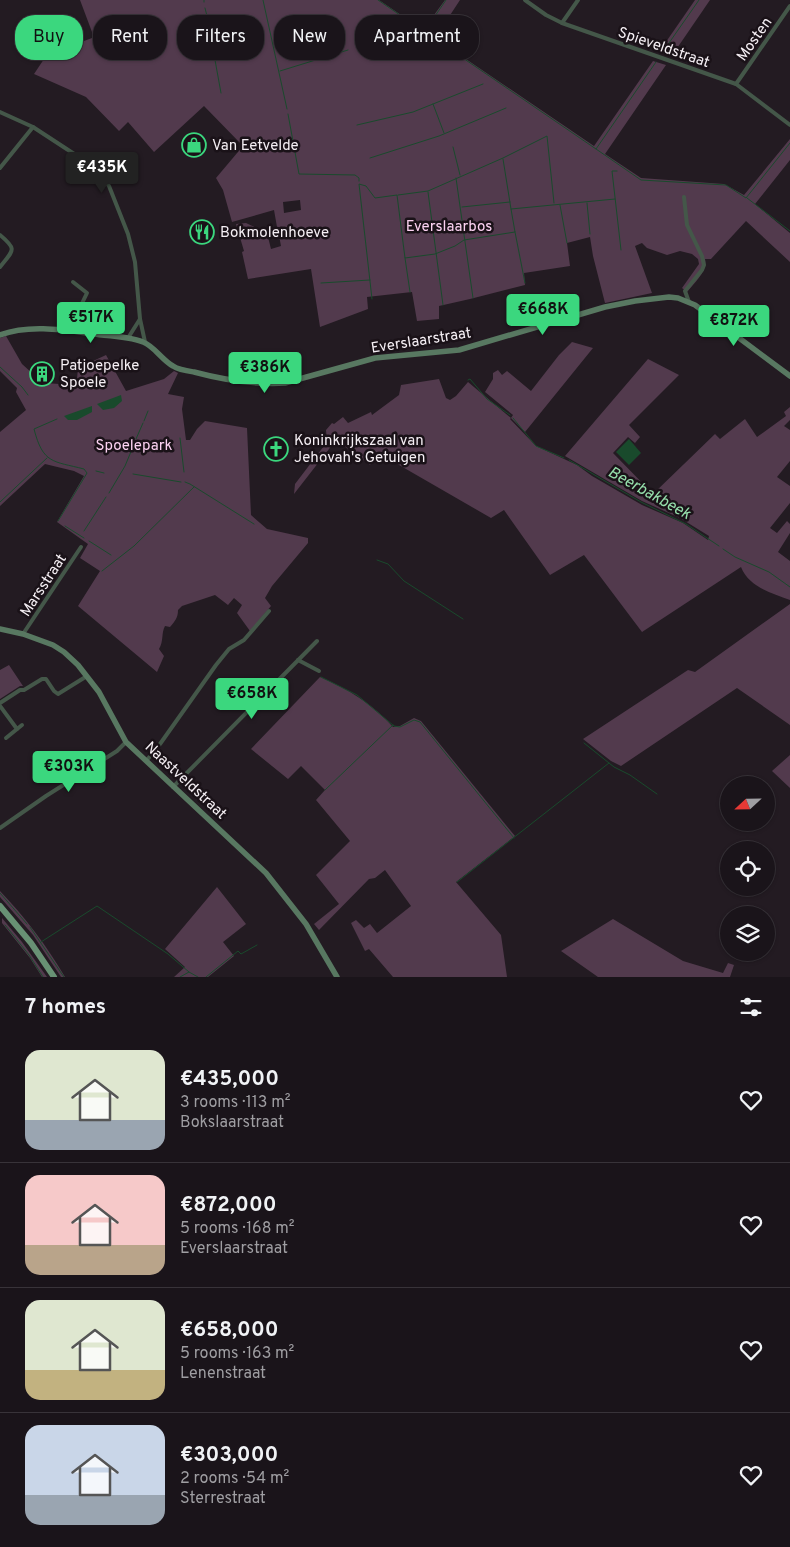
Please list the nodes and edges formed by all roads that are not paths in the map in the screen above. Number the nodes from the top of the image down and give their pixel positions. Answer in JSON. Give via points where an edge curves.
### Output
{"nodes":[{"id":1,"x":525,"y":0,"type":"edge"},
{"id":2,"x":578,"y":0,"type":"edge"},
{"id":3,"x":790,"y":6,"type":"edge"},
{"id":4,"x":562,"y":23,"type":"junction"},
{"id":5,"x":736,"y":84,"type":"junction"},
{"id":6,"x":0,"y":112,"type":"edge"},
{"id":7,"x":790,"y":125,"type":"edge"},
{"id":8,"x":33,"y":127,"type":"junction"},
{"id":9,"x":0,"y":168,"type":"edge"},
{"id":10,"x":684,"y":196,"type":"dead end"},
{"id":11,"x":0,"y":235,"type":"edge"},
{"id":12,"x":0,"y":267,"type":"edge"},
{"id":13,"x":73,"y":282,"type":"dead end"},
{"id":14,"x":685,"y":291,"type":"junction"},
{"id":15,"x":678,"y":298,"type":"junction"},
{"id":16,"x":689,"y":302,"type":"junction"},
{"id":17,"x":140,"y":319,"type":"junction"},
{"id":18,"x":71,"y":331,"type":"junction"},
{"id":19,"x":0,"y":335,"type":"edge"},
{"id":20,"x":128,"y":338,"type":"junction"},
{"id":21,"x":145,"y":342,"type":"junction"},
{"id":22,"x":790,"y":376,"type":"edge"},
{"id":23,"x":81,"y":547,"type":"dead end"},
{"id":24,"x":269,"y":611,"type":"dead end"},
{"id":25,"x":0,"y":629,"type":"edge"},
{"id":26,"x":23,"y":634,"type":"junction"},
{"id":27,"x":317,"y":641,"type":"dead end"},
{"id":28,"x":298,"y":660,"type":"junction"},
{"id":29,"x":319,"y":671,"type":"dead end"},
{"id":30,"x":87,"y":676,"type":"junction"},
{"id":31,"x":0,"y":705,"type":"edge"},
{"id":32,"x":22,"y":725,"type":"dead end"},
{"id":33,"x":17,"y":729,"type":"junction"},
{"id":34,"x":6,"y":738,"type":"dead end"},
{"id":35,"x":126,"y":742,"type":"junction"},
{"id":36,"x":147,"y":760,"type":"junction"},
{"id":37,"x":173,"y":787,"type":"junction"},
{"id":38,"x":0,"y":828,"type":"edge"},
{"id":39,"x":0,"y":906,"type":"edge"},
{"id":40,"x":54,"y":977,"type":"edge"},
{"id":41,"x":337,"y":977,"type":"edge"}],
"edges":[{"from":1,"to":4,"type":"street","name":"Spieveldstraat"},
{"from":2,"to":4,"type":"street"},
{"from":3,"to":5,"type":"street","name":"Mosten"},
{"from":4,"to":5,"type":"street","name":"Spieveldstraat"},
{"from":5,"to":7,"type":"street","name":"Spieveldstraat"},
{"from":6,"to":8,"type":"street"},
{"from":8,"to":9,"type":"street"},
{"from":8,"to":17,"type":"street","via":[[84,161],[109,186],[135,262]]},
{"from":10,"to":14,"type":"street","via":[[687,226],[704,265]]},
{"from":11,"to":12,"type":"street","via":[[12,248]]},
{"from":13,"to":18,"type":"street","via":[[87,293]]},
{"from":14,"to":15,"type":"street"},
{"from":14,"to":16,"type":"street"},
{"from":15,"to":16,"type":"street","name":"Everslaarstraat"},
{"from":15,"to":21,"type":"street","name":"Everslaarstraat","via":[[650,298],[619,304],[459,350],[375,358],[279,383],[247,383],[176,368]]},
{"from":16,"to":22,"type":"street","name":"Everslaarstraat"},
{"from":17,"to":20,"type":"street"},
{"from":17,"to":21,"type":"street"},
{"from":18,"to":19,"type":"street","via":[[25,330]]},
{"from":18,"to":20,"type":"street"},
{"from":20,"to":21,"type":"street"},
{"from":23,"to":26,"type":"street","name":"Marsstraat"},
{"from":24,"to":36,"type":"street","via":[[244,640],[229,649]]},
{"from":25,"to":26,"type":"street","name":"Naastveldstraat"},
{"from":26,"to":30,"type":"street","name":"Naastveldstraat","via":[[64,652]]},
{"from":27,"to":28,"type":"street"},
{"from":28,"to":29,"type":"street"},
{"from":28,"to":37,"type":"street"},
{"from":30,"to":31,"type":"street","via":[[58,694],[46,679],[42,679]]},
{"from":30,"to":35,"type":"street","name":"Naastveldstraat"},
{"from":31,"to":33,"type":"street"},
{"from":32,"to":33,"type":"street"},
{"from":33,"to":34,"type":"street"},
{"from":35,"to":36,"type":"street","name":"Naastveldstraat"},
{"from":35,"to":38,"type":"street","via":[[118,751]]},
{"from":36,"to":37,"type":"street","name":"Naastveldstraat"},
{"from":37,"to":41,"type":"street","name":"Naastveldstraat","via":[[266,873],[306,924]]},
{"from":39,"to":40,"type":"main road"}]}
